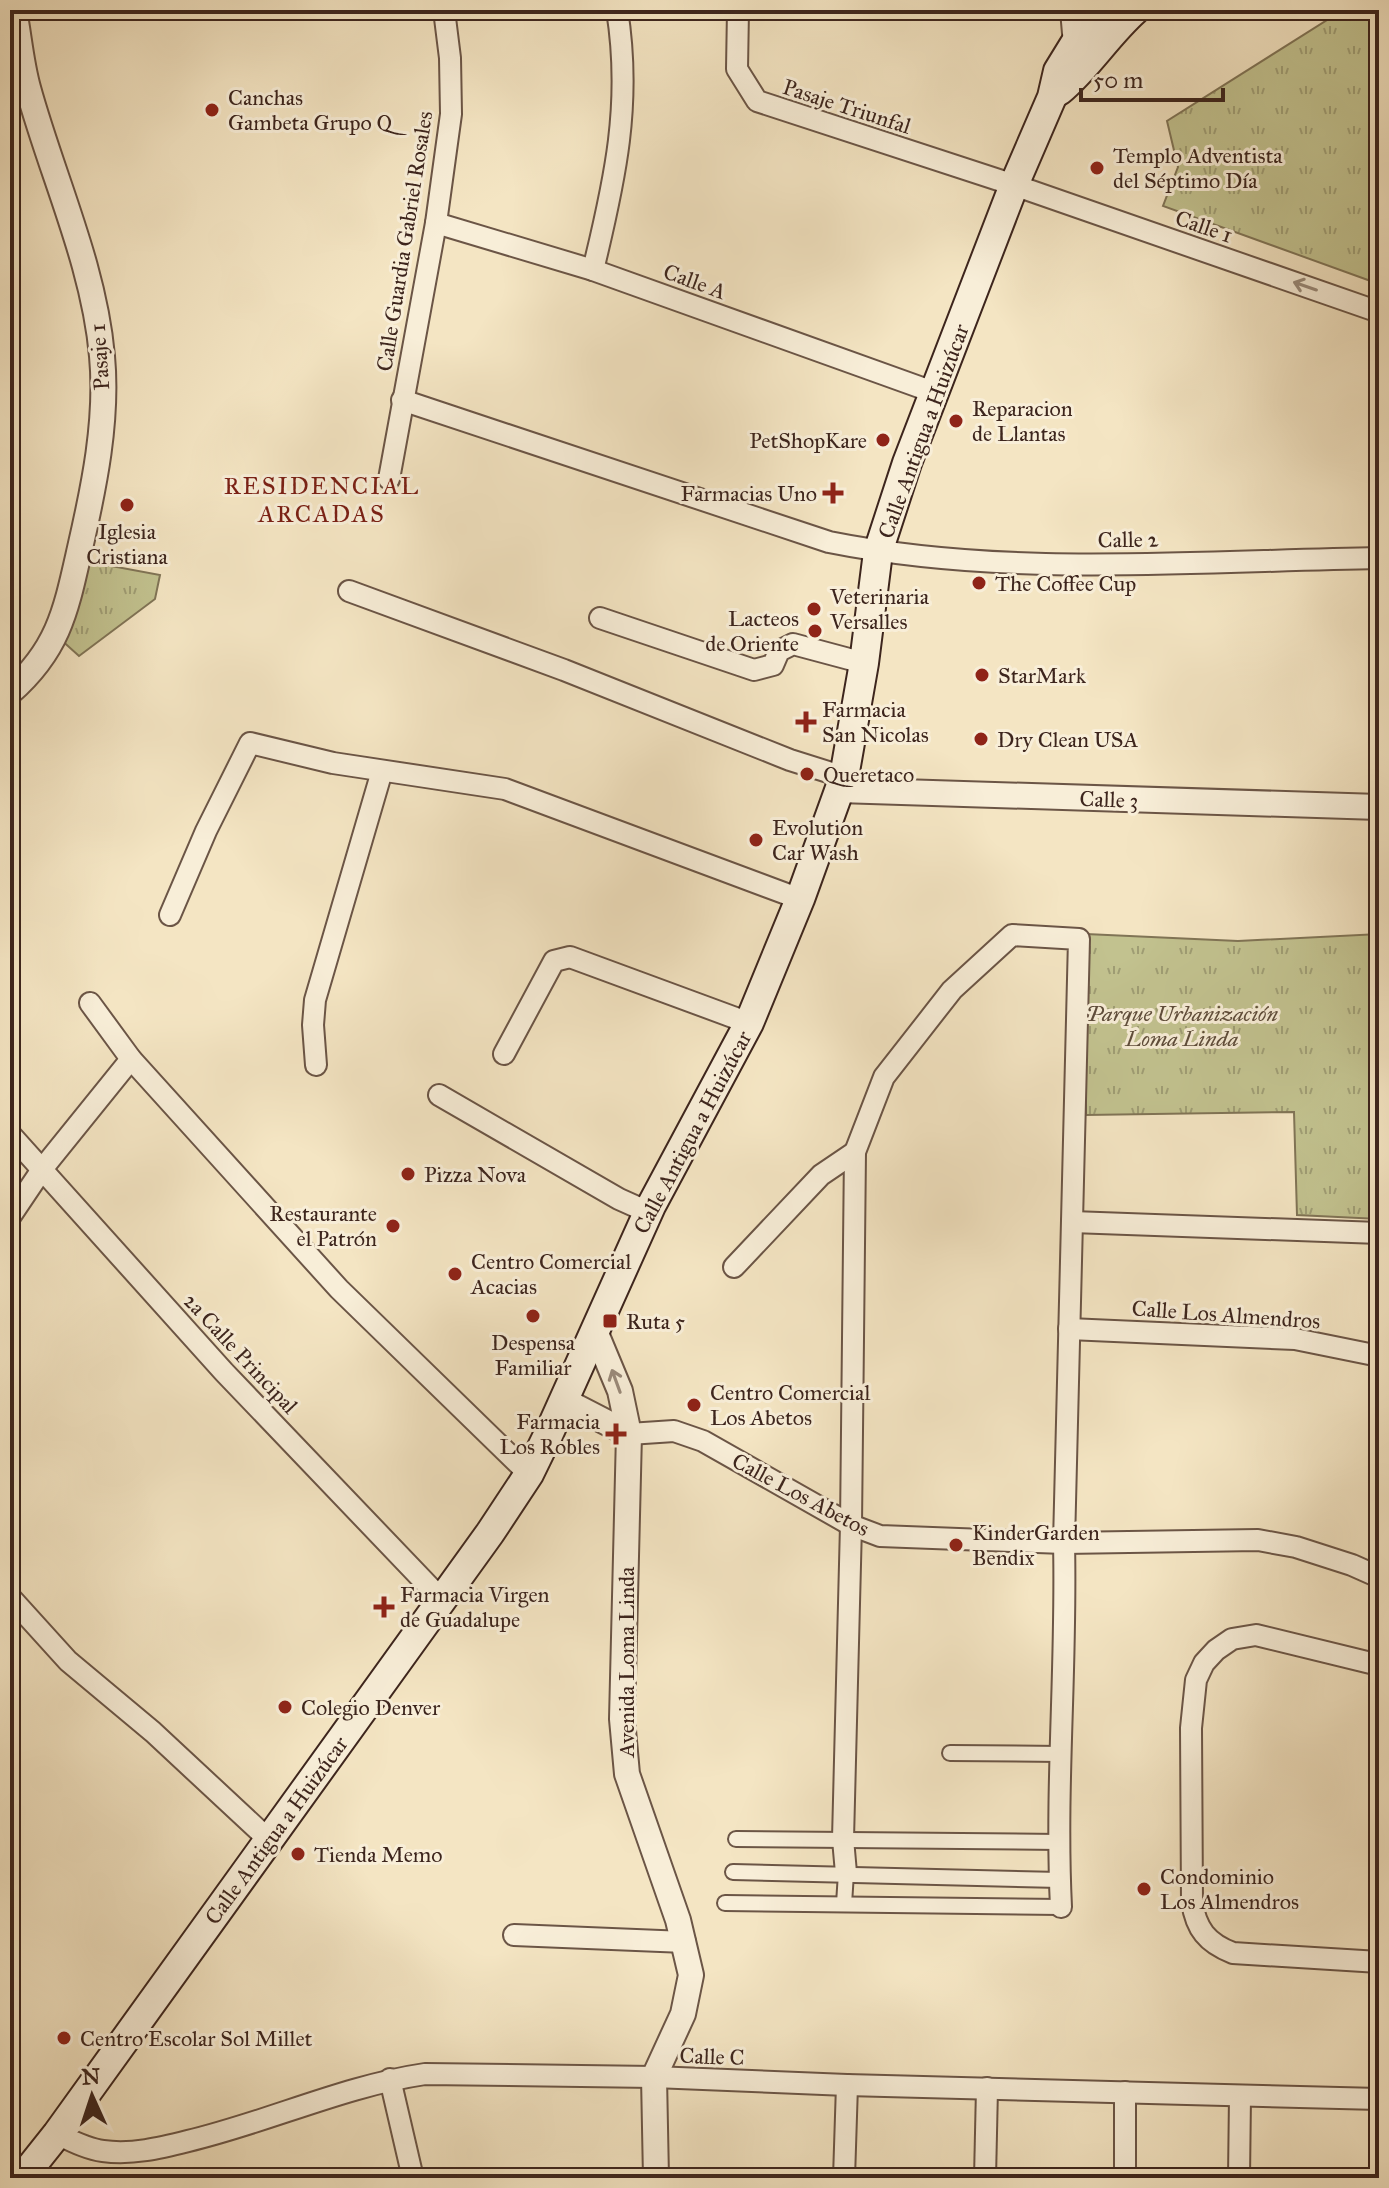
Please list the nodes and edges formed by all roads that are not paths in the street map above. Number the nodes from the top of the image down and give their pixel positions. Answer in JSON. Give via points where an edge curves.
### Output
{"nodes":[{"id":1,"x":14,"y":10,"type":"edge"},
{"id":2,"x":444,"y":10,"type":"edge"},
{"id":3,"x":617,"y":10,"type":"edge"},
{"id":4,"x":738,"y":10,"type":"edge"},
{"id":5,"x":1135,"y":10,"type":"edge"},
{"id":6,"x":1087,"y":13,"type":"edge"},
{"id":7,"x":1052,"y":97,"type":"junction"},
{"id":8,"x":1014,"y":185,"type":"junction"},
{"id":9,"x":436,"y":223,"type":"junction"},
{"id":10,"x":593,"y":270,"type":"junction"},
{"id":11,"x":1379,"y":312,"type":"edge"},
{"id":12,"x":936,"y":393,"type":"junction"},
{"id":13,"x":402,"y":400,"type":"junction"},
{"id":14,"x":389,"y":479,"type":"dead end"},
{"id":15,"x":878,"y":552,"type":"junction"},
{"id":16,"x":1379,"y":558,"type":"edge"},
{"id":17,"x":349,"y":591,"type":"dead end"},
{"id":18,"x":600,"y":618,"type":"dead end"},
{"id":19,"x":864,"y":663,"type":"junction"},
{"id":20,"x":10,"y":692,"type":"edge"},
{"id":21,"x":382,"y":771,"type":"junction"},
{"id":22,"x":842,"y":784,"type":"junction"},
{"id":23,"x":1379,"y":807,"type":"edge"},
{"id":24,"x":800,"y":899,"type":"junction"},
{"id":25,"x":170,"y":915,"type":"dead end"},
{"id":26,"x":90,"y":1003,"type":"dead end"},
{"id":27,"x":749,"y":1023,"type":"junction"},
{"id":28,"x":504,"y":1054,"type":"dead end"},
{"id":29,"x":131,"y":1059,"type":"junction"},
{"id":30,"x":316,"y":1065,"type":"dead end"},
{"id":31,"x":439,"y":1095,"type":"dead end"},
{"id":32,"x":10,"y":1134,"type":"edge"},
{"id":33,"x":855,"y":1152,"type":"junction"},
{"id":34,"x":43,"y":1168,"type":"junction"},
{"id":35,"x":648,"y":1212,"type":"junction"},
{"id":36,"x":10,"y":1217,"type":"edge"},
{"id":37,"x":1072,"y":1222,"type":"junction"},
{"id":38,"x":1379,"y":1233,"type":"edge"},
{"id":39,"x":734,"y":1267,"type":"dead end"},
{"id":40,"x":1069,"y":1329,"type":"junction"},
{"id":41,"x":595,"y":1331,"type":"junction"},
{"id":42,"x":1379,"y":1356,"type":"edge"},
{"id":43,"x":565,"y":1401,"type":"junction"},
{"id":44,"x":629,"y":1434,"type":"junction"},
{"id":45,"x":529,"y":1474,"type":"junction"},
{"id":46,"x":851,"y":1525,"type":"junction"},
{"id":47,"x":1064,"y":1543,"type":"junction"},
{"id":48,"x":1379,"y":1577,"type":"edge"},
{"id":49,"x":10,"y":1597,"type":"edge"},
{"id":50,"x":442,"y":1600,"type":"junction"},
{"id":51,"x":1379,"y":1665,"type":"edge"},
{"id":52,"x":950,"y":1753,"type":"dead end"},
{"id":53,"x":1061,"y":1754,"type":"junction"},
{"id":54,"x":736,"y":1839,"type":"dead end"},
{"id":55,"x":843,"y":1839,"type":"junction"},
{"id":56,"x":269,"y":1840,"type":"junction"},
{"id":57,"x":1060,"y":1842,"type":"junction"},
{"id":58,"x":733,"y":1872,"type":"dead end"},
{"id":59,"x":846,"y":1873,"type":"junction"},
{"id":60,"x":1060,"y":1880,"type":"junction"},
{"id":61,"x":725,"y":1903,"type":"dead end"},
{"id":62,"x":844,"y":1904,"type":"junction"},
{"id":63,"x":1061,"y":1907,"type":"joint"},
{"id":64,"x":514,"y":1935,"type":"dead end"},
{"id":65,"x":685,"y":1942,"type":"junction"},
{"id":66,"x":1379,"y":1962,"type":"edge"},
{"id":67,"x":654,"y":2077,"type":"junction"},
{"id":68,"x":390,"y":2079,"type":"junction"},
{"id":69,"x":847,"y":2085,"type":"junction"},
{"id":70,"x":987,"y":2088,"type":"junction"},
{"id":71,"x":1125,"y":2092,"type":"junction"},
{"id":72,"x":1240,"y":2096,"type":"junction"},
{"id":73,"x":1379,"y":2099,"type":"edge"},
{"id":74,"x":57,"y":2134,"type":"junction"},
{"id":75,"x":22,"y":2178,"type":"edge"},
{"id":76,"x":413,"y":2178,"type":"edge"},
{"id":77,"x":656,"y":2178,"type":"edge"},
{"id":78,"x":844,"y":2178,"type":"edge"},
{"id":79,"x":985,"y":2178,"type":"edge"},
{"id":80,"x":1125,"y":2178,"type":"edge"},
{"id":81,"x":1239,"y":2178,"type":"edge"}],
"edges":[{"from":1,"to":20,"type":"street","name":"Pasaje 1","via":[[27,85],[90,287],[103,358],[99,450],[69,600],[47,652]]},
{"from":2,"to":9,"type":"street","name":"Calle Guardia Gabriel Rosales","via":[[451,114]]},
{"from":3,"to":10,"type":"street","via":[[624,98],[614,184]]},
{"from":4,"to":8,"type":"street","name":"Pasaje Triunfal","via":[[737,69],[757,101]]},
{"from":5,"to":7,"type":"main road","name":"Calle Antigua a Huizúcar"},
{"from":6,"to":7,"type":"main road","name":"Calle Antigua a Huizúcar","via":[[1058,71]]},
{"from":7,"to":8,"type":"main road","name":"Calle Antigua a Huizúcar"},
{"from":11,"to":8,"type":"street","name":"Calle 1","one_way":true},
{"from":8,"to":12,"type":"main road","name":"Calle Antigua a Huizúcar"},
{"from":9,"to":10,"type":"street","name":"Calle A"},
{"from":9,"to":13,"type":"street","name":"Calle Guardia Gabriel Rosales"},
{"from":10,"to":12,"type":"street","name":"Calle A"},
{"from":12,"to":15,"type":"main road","name":"Calle Antigua a Huizúcar"},
{"from":13,"to":14,"type":"street","name":"Calle Guardia Gabriel Rosales"},
{"from":13,"to":15,"type":"street","name":"Calle 2","via":[[829,542]]},
{"from":15,"to":16,"type":"street","name":"Calle 2","via":[[1017,565]]},
{"from":15,"to":19,"type":"main road","name":"Calle Antigua a Huizúcar"},
{"from":17,"to":22,"type":"street","via":[[564,670]]},
{"from":18,"to":19,"type":"street","via":[[754,670],[773,665],[779,651],[793,644]]},
{"from":19,"to":22,"type":"main road","name":"Calle Antigua a Huizúcar"},
{"from":21,"to":24,"type":"street","via":[[505,789]]},
{"from":21,"to":25,"type":"street","via":[[250,743]]},
{"from":21,"to":30,"type":"street","via":[[315,1000]]},
{"from":22,"to":23,"type":"street","name":"Calle 3"},
{"from":22,"to":24,"type":"main road","name":"Calle Antigua a Huizúcar"},
{"from":24,"to":27,"type":"main road","name":"Calle Antigua a Huizúcar"},
{"from":26,"to":29,"type":"street"},
{"from":27,"to":28,"type":"street","via":[[570,957],[554,961]]},
{"from":27,"to":35,"type":"main road","name":"Calle Antigua a Huizúcar"},
{"from":29,"to":34,"type":"street"},
{"from":29,"to":45,"type":"street","via":[[339,1289]]},
{"from":31,"to":35,"type":"street"},
{"from":32,"to":34,"type":"street","name":"2a Calle Principal"},
{"from":33,"to":37,"type":"street","via":[[884,1077],[952,990],[1012,935],[1079,939]]},
{"from":33,"to":39,"type":"street","via":[[821,1175]]},
{"from":33,"to":46,"type":"street"},
{"from":34,"to":36,"type":"street"},
{"from":34,"to":50,"type":"street","name":"2a Calle Principal","via":[[214,1360]]},
{"from":35,"to":41,"type":"main road","name":"Calle Antigua a Huizúcar"},
{"from":37,"to":38,"type":"street"},
{"from":37,"to":40,"type":"street"},
{"from":40,"to":42,"type":"street","name":"Calle Los Almendros","via":[[1295,1339]]},
{"from":40,"to":47,"type":"street"},
{"from":41,"to":43,"type":"main road","name":"Calle Antigua a Huizúcar"},
{"from":44,"to":41,"type":"street","name":"Avenida Loma Linda","one_way":true,"via":[[620,1391]]},
{"from":43,"to":44,"type":"street"},
{"from":43,"to":45,"type":"main road","name":"Calle Antigua a Huizúcar"},
{"from":44,"to":46,"type":"street","name":"Calle Los Abetos","via":[[674,1431],[703,1441]]},
{"from":44,"to":65,"type":"street","name":"Avenida Loma Linda","via":[[624,1761]]},
{"from":45,"to":50,"type":"main road","name":"Calle Antigua a Huizúcar"},
{"from":46,"to":47,"type":"street","name":"Calle Los Abetos","via":[[880,1536]]},
{"from":46,"to":55,"type":"street"},
{"from":47,"to":48,"type":"street","name":"Calle Los Abetos","via":[[1258,1540],[1296,1547]]},
{"from":47,"to":53,"type":"street"},
{"from":49,"to":56,"type":"street","via":[[68,1661]]},
{"from":50,"to":56,"type":"main road","name":"Calle Antigua a Huizúcar"},
{"from":51,"to":66,"type":"street","via":[[1256,1635],[1232,1639],[1210,1656],[1196,1680],[1191,1728],[1192,1902],[1203,1935],[1233,1953]]},
{"from":52,"to":53,"type":"street"},
{"from":53,"to":57,"type":"street"},
{"from":54,"to":55,"type":"street"},
{"from":55,"to":57,"type":"street"},
{"from":55,"to":59,"type":"street"},
{"from":56,"to":74,"type":"main road","name":"Calle Antigua a Huizúcar"},
{"from":57,"to":60,"type":"street"},
{"from":58,"to":59,"type":"street"},
{"from":59,"to":60,"type":"street"},
{"from":59,"to":62,"type":"street"},
{"from":60,"to":63,"type":"street"},
{"from":61,"to":62,"type":"street"},
{"from":62,"to":63,"type":"street"},
{"from":64,"to":65,"type":"street"},
{"from":65,"to":67,"type":"street","name":"Avenida Loma Linda","via":[[691,1975],[688,1997]]},
{"from":67,"to":68,"type":"street","name":"Calle C","via":[[425,2074]]},
{"from":67,"to":69,"type":"street","name":"Calle C"},
{"from":67,"to":77,"type":"street"},
{"from":68,"to":74,"type":"street","name":"Calle C","via":[[212,2136],[131,2153],[88,2148]]},
{"from":68,"to":76,"type":"street"},
{"from":69,"to":70,"type":"street","name":"Calle C"},
{"from":69,"to":78,"type":"street"},
{"from":70,"to":71,"type":"street","name":"Calle C"},
{"from":70,"to":79,"type":"street"},
{"from":71,"to":72,"type":"street","name":"Calle C"},
{"from":71,"to":80,"type":"street"},
{"from":72,"to":73,"type":"street","name":"Calle C"},
{"from":72,"to":81,"type":"street"},
{"from":74,"to":75,"type":"main road","name":"Calle Antigua a Huizúcar"}]}
